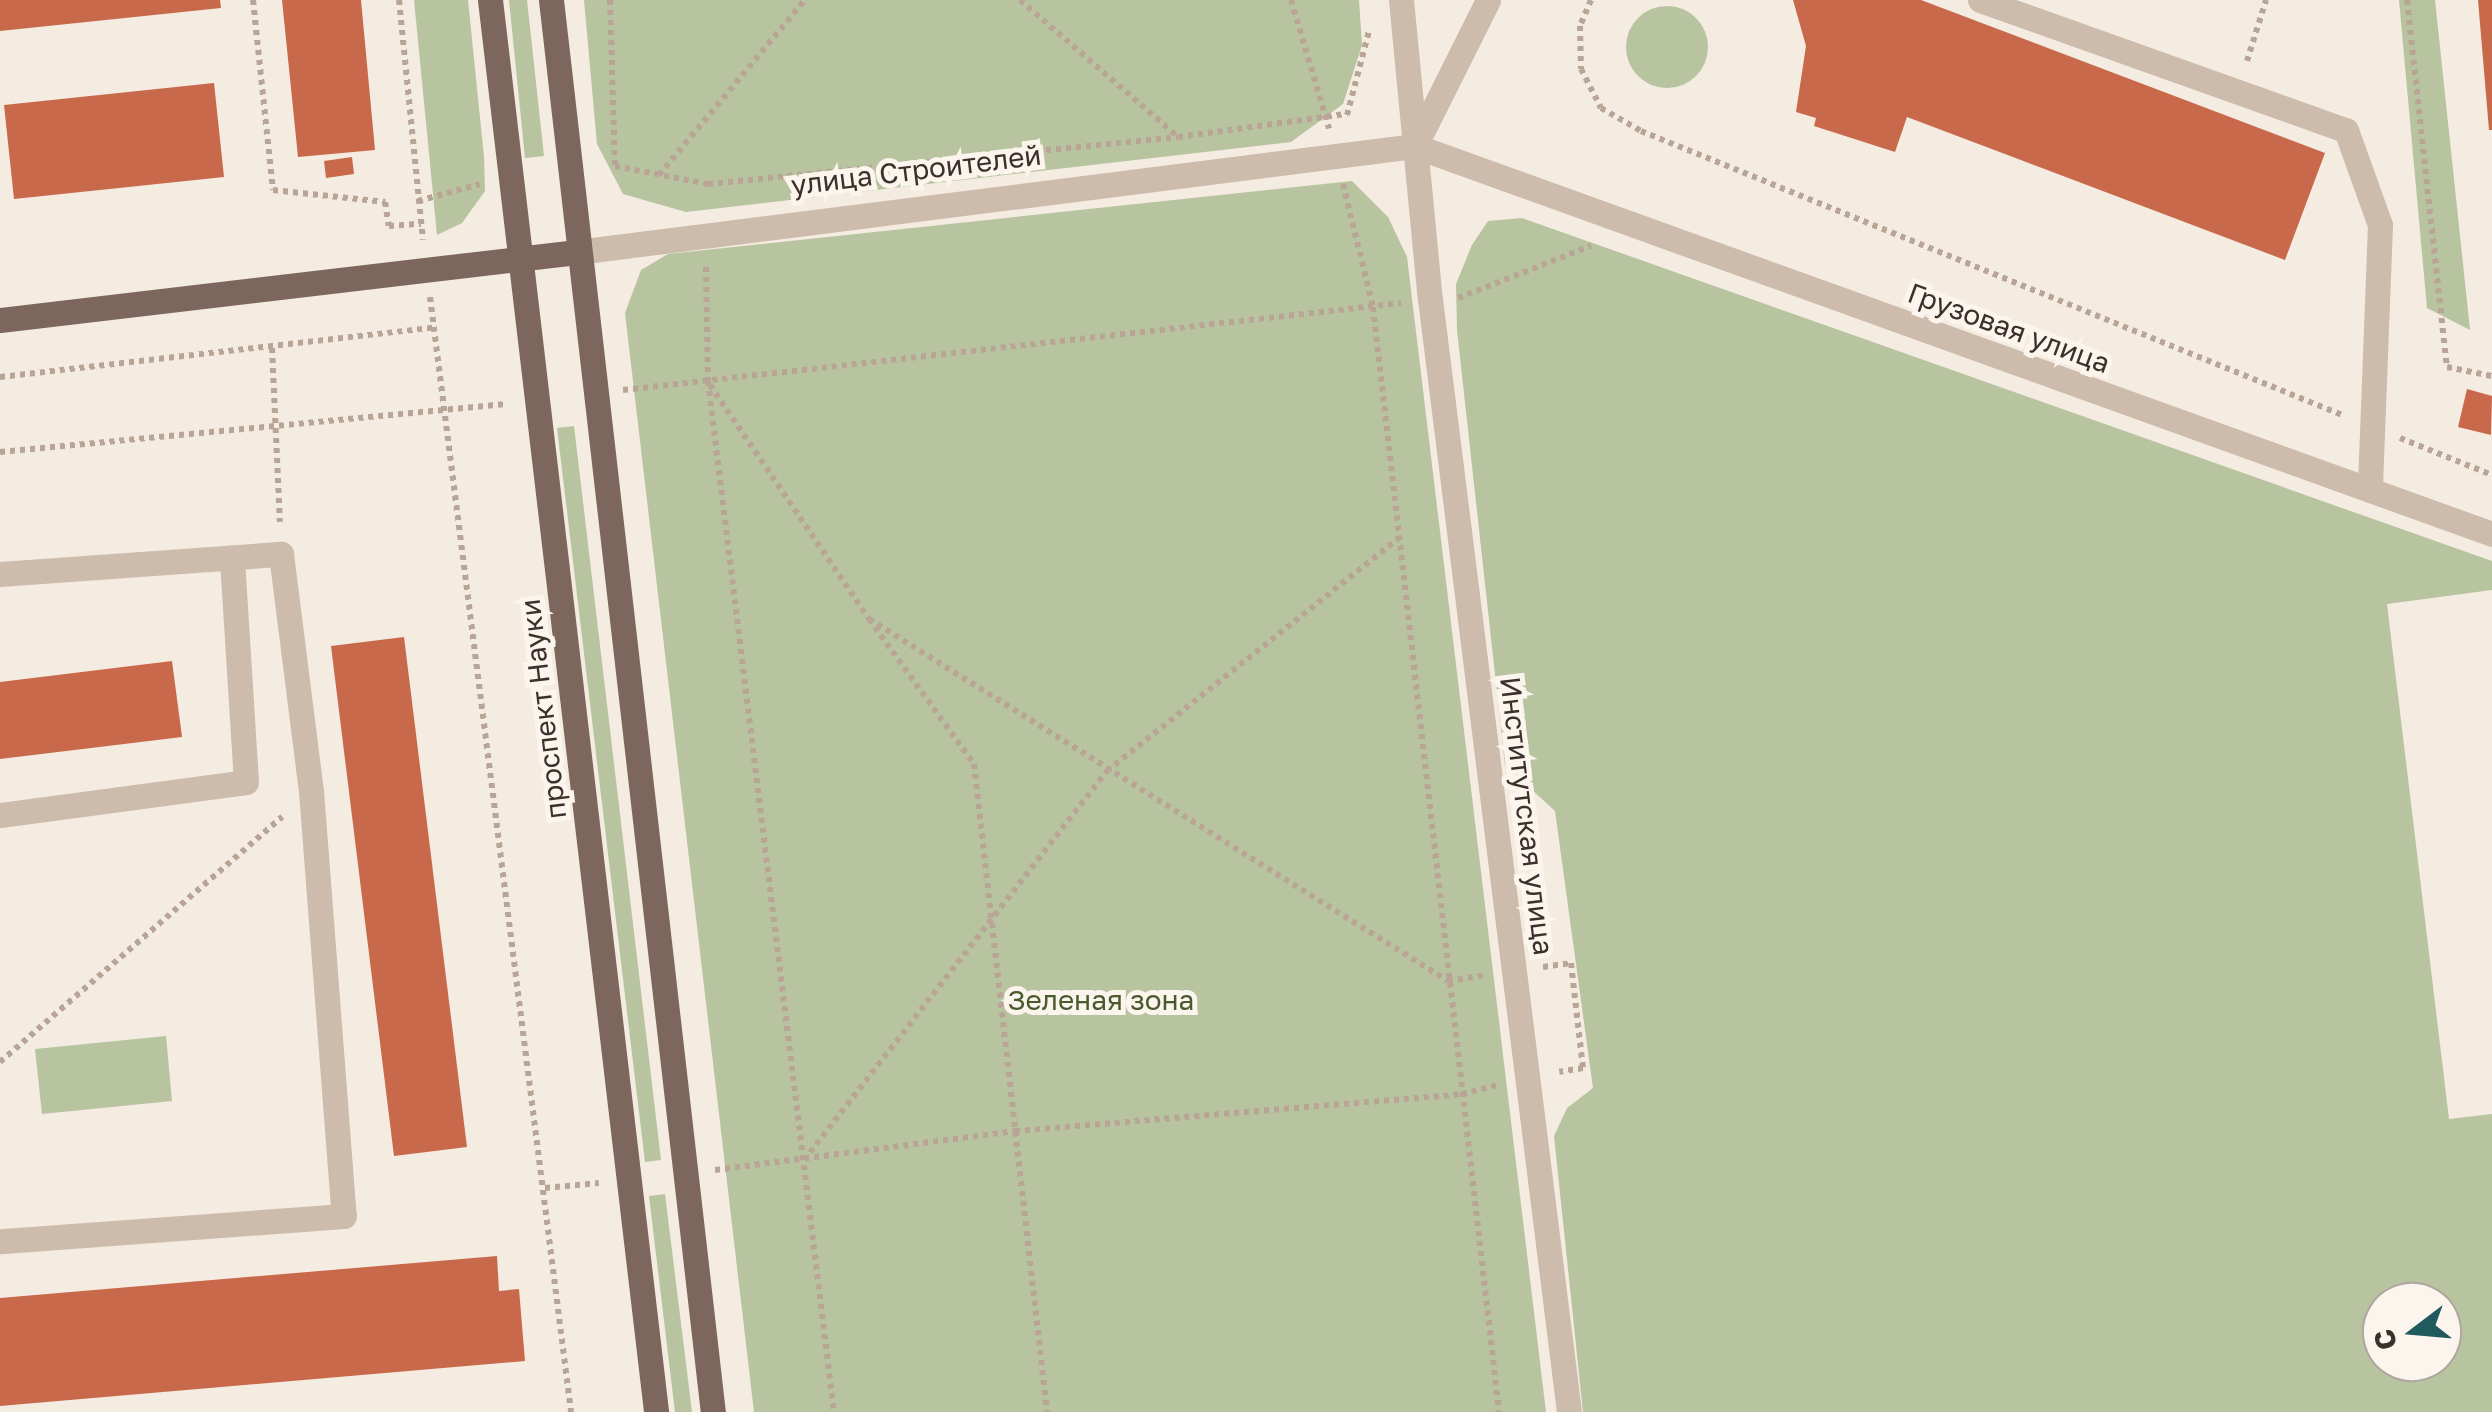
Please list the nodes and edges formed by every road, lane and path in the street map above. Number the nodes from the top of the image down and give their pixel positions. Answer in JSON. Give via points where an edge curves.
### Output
{"nodes":[{"id":1,"x":253,"y":0,"type":"edge"},
{"id":2,"x":400,"y":0,"type":"edge"},
{"id":3,"x":490,"y":0,"type":"edge"},
{"id":4,"x":551,"y":0,"type":"edge"},
{"id":5,"x":610,"y":0,"type":"edge"},
{"id":6,"x":805,"y":0,"type":"edge"},
{"id":7,"x":1020,"y":0,"type":"edge"},
{"id":8,"x":1291,"y":0,"type":"edge"},
{"id":9,"x":1402,"y":0,"type":"edge"},
{"id":10,"x":1488,"y":0,"type":"edge"},
{"id":11,"x":1591,"y":0,"type":"edge"},
{"id":12,"x":1980,"y":0,"type":"edge"},
{"id":13,"x":2266,"y":0,"type":"edge"},
{"id":14,"x":2407,"y":0,"type":"edge"},
{"id":15,"x":1368,"y":19,"type":"dead end"},
{"id":16,"x":2238,"y":92,"type":"junction"},
{"id":17,"x":1347,"y":114,"type":"junction"},
{"id":18,"x":1327,"y":119,"type":"junction"},
{"id":19,"x":1178,"y":136,"type":"junction"},
{"id":20,"x":1417,"y":143,"type":"junction"},
{"id":21,"x":1334,"y":148,"type":"junction"},
{"id":22,"x":658,"y":176,"type":"junction"},
{"id":23,"x":422,"y":224,"type":"junction"},
{"id":24,"x":705,"y":236,"type":"junction"},
{"id":25,"x":1591,"y":246,"type":"dead end"},
{"id":26,"x":577,"y":248,"type":"junction"},
{"id":27,"x":519,"y":255,"type":"junction"},
{"id":28,"x":426,"y":270,"type":"junction"},
{"id":29,"x":1430,"y":298,"type":"junction"},
{"id":30,"x":1374,"y":307,"type":"junction"},
{"id":31,"x":0,"y":320,"type":"edge"},
{"id":32,"x":433,"y":328,"type":"junction"},
{"id":33,"x":272,"y":348,"type":"junction"},
{"id":34,"x":2492,"y":376,"type":"edge"},
{"id":35,"x":0,"y":377,"type":"edge"},
{"id":36,"x":708,"y":381,"type":"junction"},
{"id":37,"x":594,"y":394,"type":"junction"},
{"id":38,"x":537,"y":400,"type":"junction"},
{"id":39,"x":443,"y":411,"type":"junction"},
{"id":40,"x":2373,"y":427,"type":"junction"},
{"id":41,"x":277,"y":428,"type":"junction"},
{"id":42,"x":0,"y":452,"type":"edge"},
{"id":43,"x":2492,"y":475,"type":"edge"},
{"id":44,"x":2370,"y":490,"type":"junction"},
{"id":45,"x":2492,"y":534,"type":"edge"},
{"id":46,"x":1400,"y":538,"type":"junction"},
{"id":47,"x":281,"y":554,"type":"junction"},
{"id":48,"x":232,"y":558,"type":"junction"},
{"id":49,"x":0,"y":574,"type":"edge"},
{"id":50,"x":868,"y":619,"type":"junction"},
{"id":51,"x":1106,"y":771,"type":"junction"},
{"id":52,"x":312,"y":791,"type":"junction"},
{"id":53,"x":0,"y":814,"type":"edge"},
{"id":54,"x":990,"y":918,"type":"junction"},
{"id":55,"x":1516,"y":970,"type":"junction"},
{"id":56,"x":1448,"y":982,"type":"junction"},
{"id":57,"x":4,"y":1052,"type":"edge"},
{"id":58,"x":0,"y":1062,"type":"edge"},
{"id":59,"x":1529,"y":1077,"type":"junction"},
{"id":60,"x":1462,"y":1094,"type":"junction"},
{"id":61,"x":1015,"y":1131,"type":"junction"},
{"id":62,"x":803,"y":1162,"type":"junction"},
{"id":63,"x":0,"y":1241,"type":"edge"},
{"id":64,"x":571,"y":1412,"type":"edge"},
{"id":65,"x":656,"y":1412,"type":"edge"},
{"id":66,"x":713,"y":1412,"type":"edge"},
{"id":67,"x":834,"y":1412,"type":"edge"},
{"id":68,"x":1047,"y":1412,"type":"edge"},
{"id":69,"x":1500,"y":1412,"type":"edge"},
{"id":70,"x":1568,"y":1412,"type":"edge"}],
"edges":[{"from":1,"to":23,"type":"path","via":[[273,190],[386,202],[389,226]]},
{"from":2,"to":23,"type":"path"},
{"from":3,"to":27,"type":"main road","name":"проспект Науки"},
{"from":4,"to":26,"type":"main road"},
{"from":5,"to":22,"type":"path","via":[[616,166]]},
{"from":6,"to":22,"type":"path"},
{"from":7,"to":19,"type":"path"},
{"from":8,"to":18,"type":"path"},
{"from":9,"to":20,"type":"street","name":"Институтская улица"},
{"from":10,"to":20,"type":"street"},
{"from":11,"to":40,"type":"path","via":[[1580,26],[1582,69],[1601,108],[1640,131]]},
{"from":12,"to":16,"type":"street"},
{"from":13,"to":16,"type":"path"},
{"from":14,"to":34,"type":"path","via":[[2447,367]]},
{"from":15,"to":17,"type":"path"},
{"from":16,"to":40,"type":"street","via":[[2346,130],[2380,225]]},
{"from":17,"to":18,"type":"path"},
{"from":17,"to":21,"type":"path"},
{"from":18,"to":19,"type":"path"},
{"from":18,"to":21,"type":"path"},
{"from":19,"to":22,"type":"path","via":[[708,184]]},
{"from":20,"to":21,"type":"street","name":"улица Строителей"},
{"from":20,"to":29,"type":"street","name":"Институтская улица"},
{"from":20,"to":44,"type":"street","name":"Грузовая улица"},
{"from":21,"to":24,"type":"street","name":"улица Строителей"},
{"from":21,"to":26,"type":"street","name":"улица Строителей"},
{"from":21,"to":30,"type":"path"},
{"from":23,"to":28,"type":"path"},
{"from":24,"to":26,"type":"street","name":"улица Строителей"},
{"from":24,"to":36,"type":"path"},
{"from":25,"to":29,"type":"path","via":[[1463,298]]},
{"from":26,"to":27,"type":"main road","name":"улица Строителей"},
{"from":26,"to":37,"type":"main road"},
{"from":27,"to":28,"type":"main road","name":"улица Строителей"},
{"from":27,"to":38,"type":"main road","name":"проспект Науки"},
{"from":28,"to":31,"type":"main road","name":"улица Строителей"},
{"from":28,"to":32,"type":"path"},
{"from":29,"to":30,"type":"path"},
{"from":29,"to":55,"type":"street","name":"Институтская улица"},
{"from":30,"to":36,"type":"path"},
{"from":30,"to":46,"type":"path"},
{"from":32,"to":33,"type":"path"},
{"from":32,"to":39,"type":"path"},
{"from":33,"to":35,"type":"path"},
{"from":33,"to":41,"type":"path"},
{"from":36,"to":37,"type":"path"},
{"from":36,"to":50,"type":"path"},
{"from":36,"to":62,"type":"path"},
{"from":37,"to":66,"type":"main road"},
{"from":38,"to":39,"type":"path"},
{"from":38,"to":65,"type":"main road","name":"проспект Науки"},
{"from":39,"to":41,"type":"path"},
{"from":39,"to":64,"type":"path"},
{"from":40,"to":43,"type":"path"},
{"from":40,"to":44,"type":"street"},
{"from":41,"to":42,"type":"path"},
{"from":41,"to":47,"type":"path"},
{"from":44,"to":45,"type":"street","name":"Грузовая улица"},
{"from":46,"to":51,"type":"path"},
{"from":46,"to":56,"type":"path"},
{"from":47,"to":48,"type":"street"},
{"from":47,"to":52,"type":"street"},
{"from":48,"to":49,"type":"street"},
{"from":48,"to":53,"type":"street","via":[[246,782]]},
{"from":50,"to":51,"type":"path"},
{"from":50,"to":54,"type":"path","via":[[974,764]]},
{"from":51,"to":54,"type":"path"},
{"from":51,"to":56,"type":"path"},
{"from":52,"to":57,"type":"path"},
{"from":52,"to":63,"type":"street","via":[[344,1216]]},
{"from":54,"to":61,"type":"path"},
{"from":54,"to":62,"type":"path"},
{"from":55,"to":56,"type":"path"},
{"from":55,"to":59,"type":"street","name":"Институтская улица"},
{"from":55,"to":59,"type":"path","via":[[1571,963],[1583,1068]]},
{"from":56,"to":60,"type":"path"},
{"from":57,"to":58,"type":"path"},
{"from":59,"to":60,"type":"path"},
{"from":59,"to":70,"type":"street","name":"Институтская улица"},
{"from":60,"to":61,"type":"path"},
{"from":60,"to":69,"type":"path"},
{"from":61,"to":62,"type":"path"},
{"from":61,"to":68,"type":"path"},
{"from":62,"to":67,"type":"path"}]}
